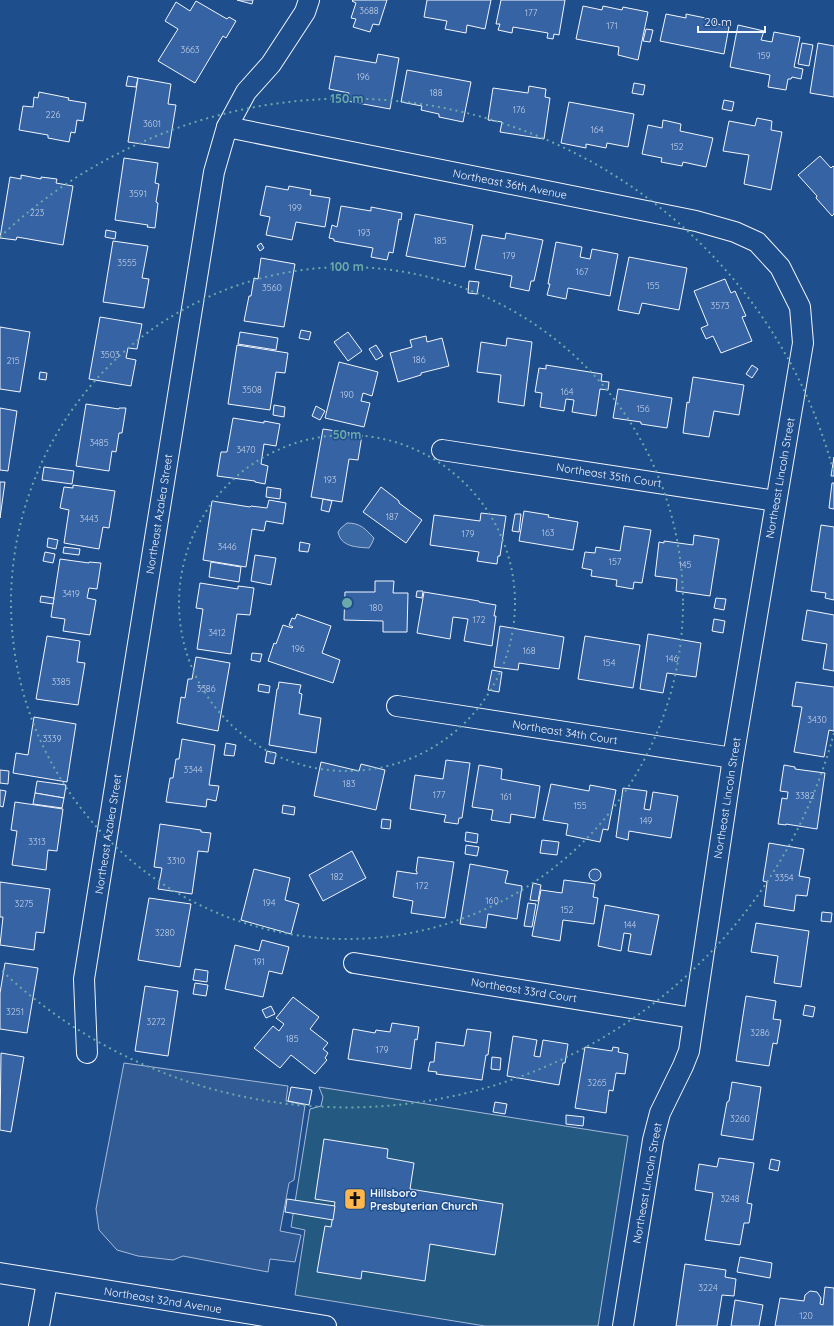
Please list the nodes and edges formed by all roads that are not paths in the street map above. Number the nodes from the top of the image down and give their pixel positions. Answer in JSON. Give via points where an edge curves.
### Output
{"nodes":[{"id":1,"x":309,"y":0,"type":"edge"},
{"id":2,"x":227,"y":126,"type":"junction"},
{"id":3,"x":780,"y":267,"type":"joint"},
{"id":4,"x":442,"y":450,"type":"dead end"},
{"id":5,"x":776,"y":501,"type":"junction"},
{"id":6,"x":397,"y":706,"type":"dead end"},
{"id":7,"x":733,"y":758,"type":"junction"},
{"id":8,"x":354,"y":963,"type":"dead end"},
{"id":9,"x":693,"y":1018,"type":"junction"},
{"id":10,"x":87,"y":1053,"type":"dead end"},
{"id":11,"x":0,"y":1273,"type":"edge"},
{"id":12,"x":47,"y":1282,"type":"junction"},
{"id":13,"x":40,"y":1326,"type":"edge"},
{"id":14,"x":326,"y":1326,"type":"edge"},
{"id":15,"x":623,"y":1326,"type":"edge"}],
"edges":[{"from":1,"to":2,"type":"street","name":"Northeast Azalea Street","via":[[305,12],[271,64],[246,92]]},
{"from":2,"to":3,"type":"street","name":"Northeast 36th Avenue","via":[[696,221],[735,232],[757,242]]},
{"from":2,"to":10,"type":"street","name":"Northeast Azalea Street","via":[[214,172],[84,979]]},
{"from":3,"to":5,"type":"street","name":"Northeast Lincoln Street","via":[[800,307],[802,343]]},
{"from":4,"to":5,"type":"street","name":"Northeast 35th Court"},
{"from":5,"to":7,"type":"street","name":"Northeast Lincoln Street"},
{"from":6,"to":7,"type":"street","name":"Northeast 34th Court"},
{"from":7,"to":9,"type":"street","name":"Northeast Lincoln Street"},
{"from":8,"to":9,"type":"street","name":"Northeast 33rd Court"},
{"from":9,"to":15,"type":"street","name":"Northeast Lincoln Street","via":[[689,1051],[660,1113],[653,1140]]},
{"from":11,"to":12,"type":"street","name":"Northeast 32nd Avenue"},
{"from":12,"to":13,"type":"street"},
{"from":12,"to":14,"type":"street","name":"Northeast 32nd Avenue"}]}
